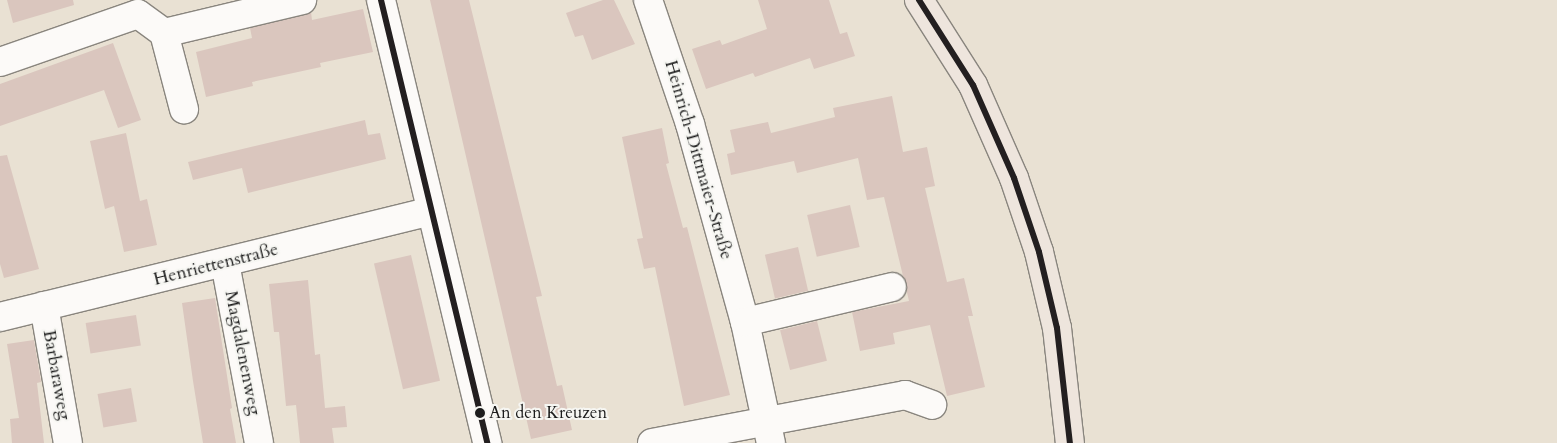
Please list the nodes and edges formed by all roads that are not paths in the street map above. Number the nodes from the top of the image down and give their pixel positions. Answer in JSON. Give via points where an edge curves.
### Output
{"nodes":[{"id":1,"x":302,"y":0,"type":"edge"},
{"id":2,"x":381,"y":0,"type":"edge"},
{"id":3,"x":648,"y":0,"type":"edge"},
{"id":4,"x":919,"y":0,"type":"edge"},
{"id":5,"x":164,"y":33,"type":"junction"},
{"id":6,"x":0,"y":62,"type":"edge"},
{"id":7,"x":184,"y":109,"type":"dead end"},
{"id":8,"x":431,"y":212,"type":"junction"},
{"id":9,"x":225,"y":263,"type":"junction"},
{"id":10,"x":892,"y":288,"type":"dead end"},
{"id":11,"x":44,"y":306,"type":"junction"},
{"id":12,"x":0,"y":316,"type":"edge"},
{"id":13,"x":745,"y":322,"type":"junction"},
{"id":14,"x":932,"y":405,"type":"dead end"},
{"id":15,"x":769,"y":432,"type":"edge"},
{"id":16,"x":68,"y":443,"type":"edge"},
{"id":17,"x":259,"y":443,"type":"edge"},
{"id":18,"x":487,"y":443,"type":"edge"},
{"id":19,"x":652,"y":443,"type":"edge"},
{"id":20,"x":1070,"y":443,"type":"edge"}],
"edges":[{"from":1,"to":5,"type":"street"},
{"from":2,"to":8,"type":"street"},
{"from":3,"to":13,"type":"street","name":"Heinrich-Dittmaier-Straße","via":[[690,124]]},
{"from":4,"to":20,"type":"main road","via":[[973,85],[1017,187],[1039,252],[1058,328]]},
{"from":5,"to":6,"type":"street","via":[[138,14]]},
{"from":5,"to":7,"type":"street"},
{"from":8,"to":9,"type":"street","name":"Henriettenstraße"},
{"from":8,"to":18,"type":"street"},
{"from":9,"to":11,"type":"street","name":"Henriettenstraße"},
{"from":9,"to":17,"type":"street","name":"Magdalenenweg"},
{"from":10,"to":13,"type":"street"},
{"from":11,"to":12,"type":"street","name":"Henriettenstraße"},
{"from":11,"to":16,"type":"street","name":"Barbaraweg"},
{"from":13,"to":15,"type":"street","name":"Heinrich-Dittmaier-Straße"},
{"from":14,"to":15,"type":"street","via":[[905,395]]},
{"from":15,"to":19,"type":"street"}]}
